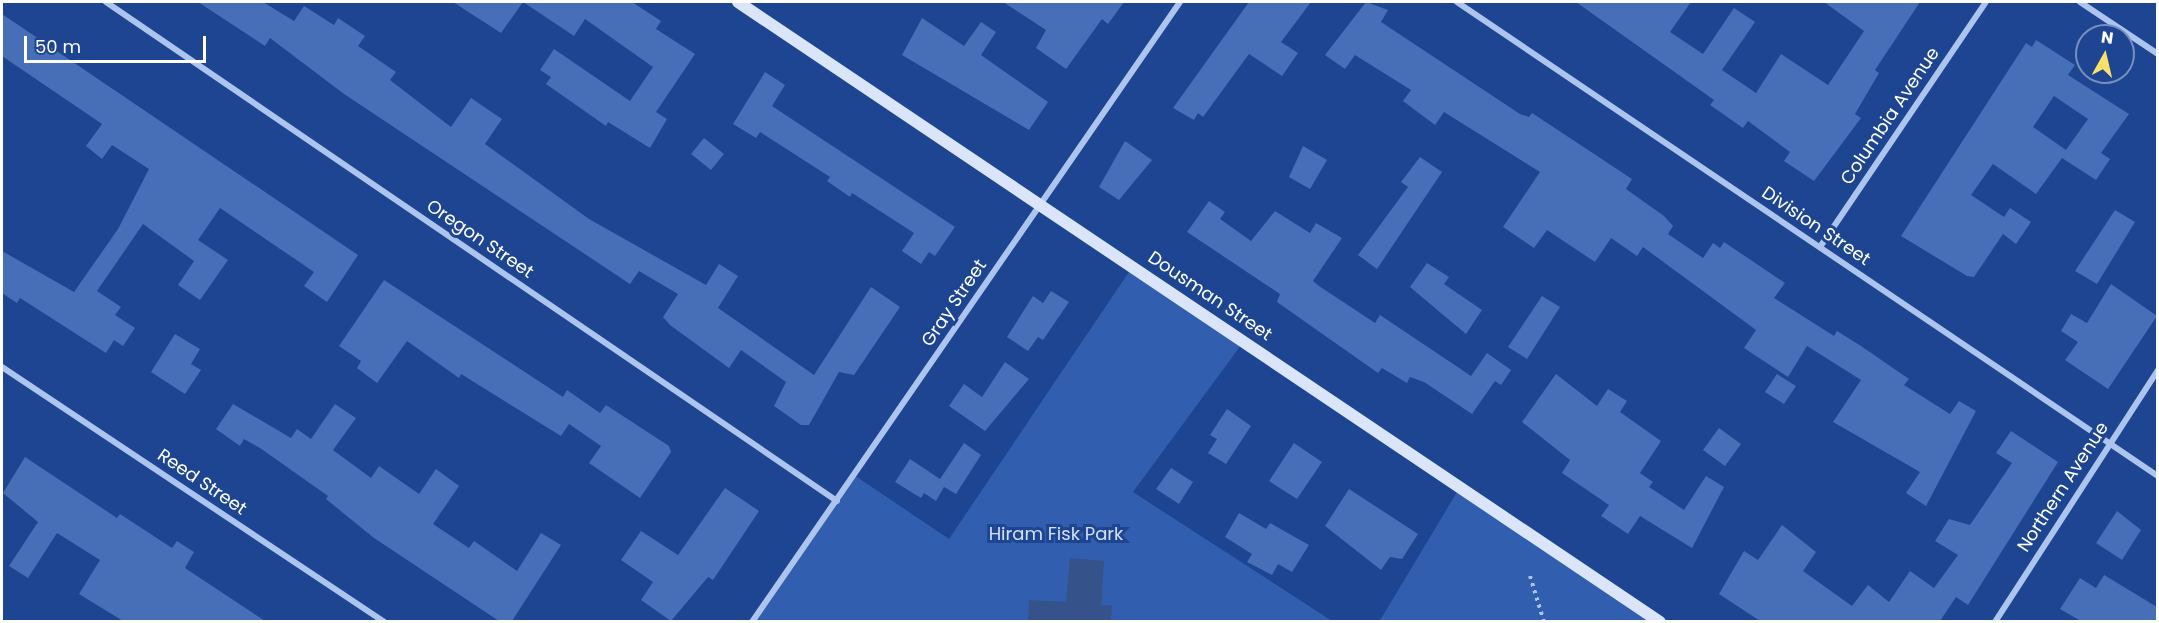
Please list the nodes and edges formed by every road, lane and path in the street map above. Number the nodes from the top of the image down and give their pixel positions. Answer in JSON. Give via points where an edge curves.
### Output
{"nodes":[{"id":1,"x":106,"y":2,"type":"edge"},
{"id":2,"x":738,"y":2,"type":"edge"},
{"id":3,"x":1180,"y":2,"type":"edge"},
{"id":4,"x":1456,"y":2,"type":"edge"},
{"id":5,"x":1986,"y":2,"type":"edge"},
{"id":6,"x":2080,"y":2,"type":"edge"},
{"id":7,"x":2157,"y":54,"type":"edge"},
{"id":8,"x":1041,"y":203,"type":"junction"},
{"id":9,"x":1820,"y":247,"type":"junction"},
{"id":10,"x":2,"y":367,"type":"edge"},
{"id":11,"x":2157,"y":370,"type":"edge"},
{"id":12,"x":2108,"y":443,"type":"junction"},
{"id":13,"x":2157,"y":476,"type":"edge"},
{"id":14,"x":837,"y":501,"type":"junction"},
{"id":15,"x":1530,"y":576,"type":"dead end"},
{"id":16,"x":385,"y":621,"type":"edge"},
{"id":17,"x":752,"y":621,"type":"edge"},
{"id":18,"x":1544,"y":621,"type":"edge"},
{"id":19,"x":1660,"y":621,"type":"edge"},
{"id":20,"x":1995,"y":621,"type":"edge"}],
"edges":[{"from":1,"to":14,"type":"street","name":"Oregon Street"},
{"from":2,"to":8,"type":"street","name":"Dousman Street"},
{"from":3,"to":8,"type":"street","name":"Gray Street"},
{"from":4,"to":9,"type":"street","name":"Division Street"},
{"from":5,"to":9,"type":"street","name":"Columbia Avenue"},
{"from":6,"to":7,"type":"street"},
{"from":8,"to":14,"type":"street","name":"Gray Street"},
{"from":8,"to":19,"type":"street","name":"Dousman Street"},
{"from":9,"to":12,"type":"street","name":"Division Street"},
{"from":10,"to":16,"type":"street","name":"Reed Street"},
{"from":11,"to":12,"type":"street","name":"Northern Avenue"},
{"from":12,"to":13,"type":"street","name":"Division Street"},
{"from":12,"to":20,"type":"street","name":"Northern Avenue"},
{"from":14,"to":17,"type":"street","name":"Gray Street"},
{"from":15,"to":18,"type":"path"}]}
